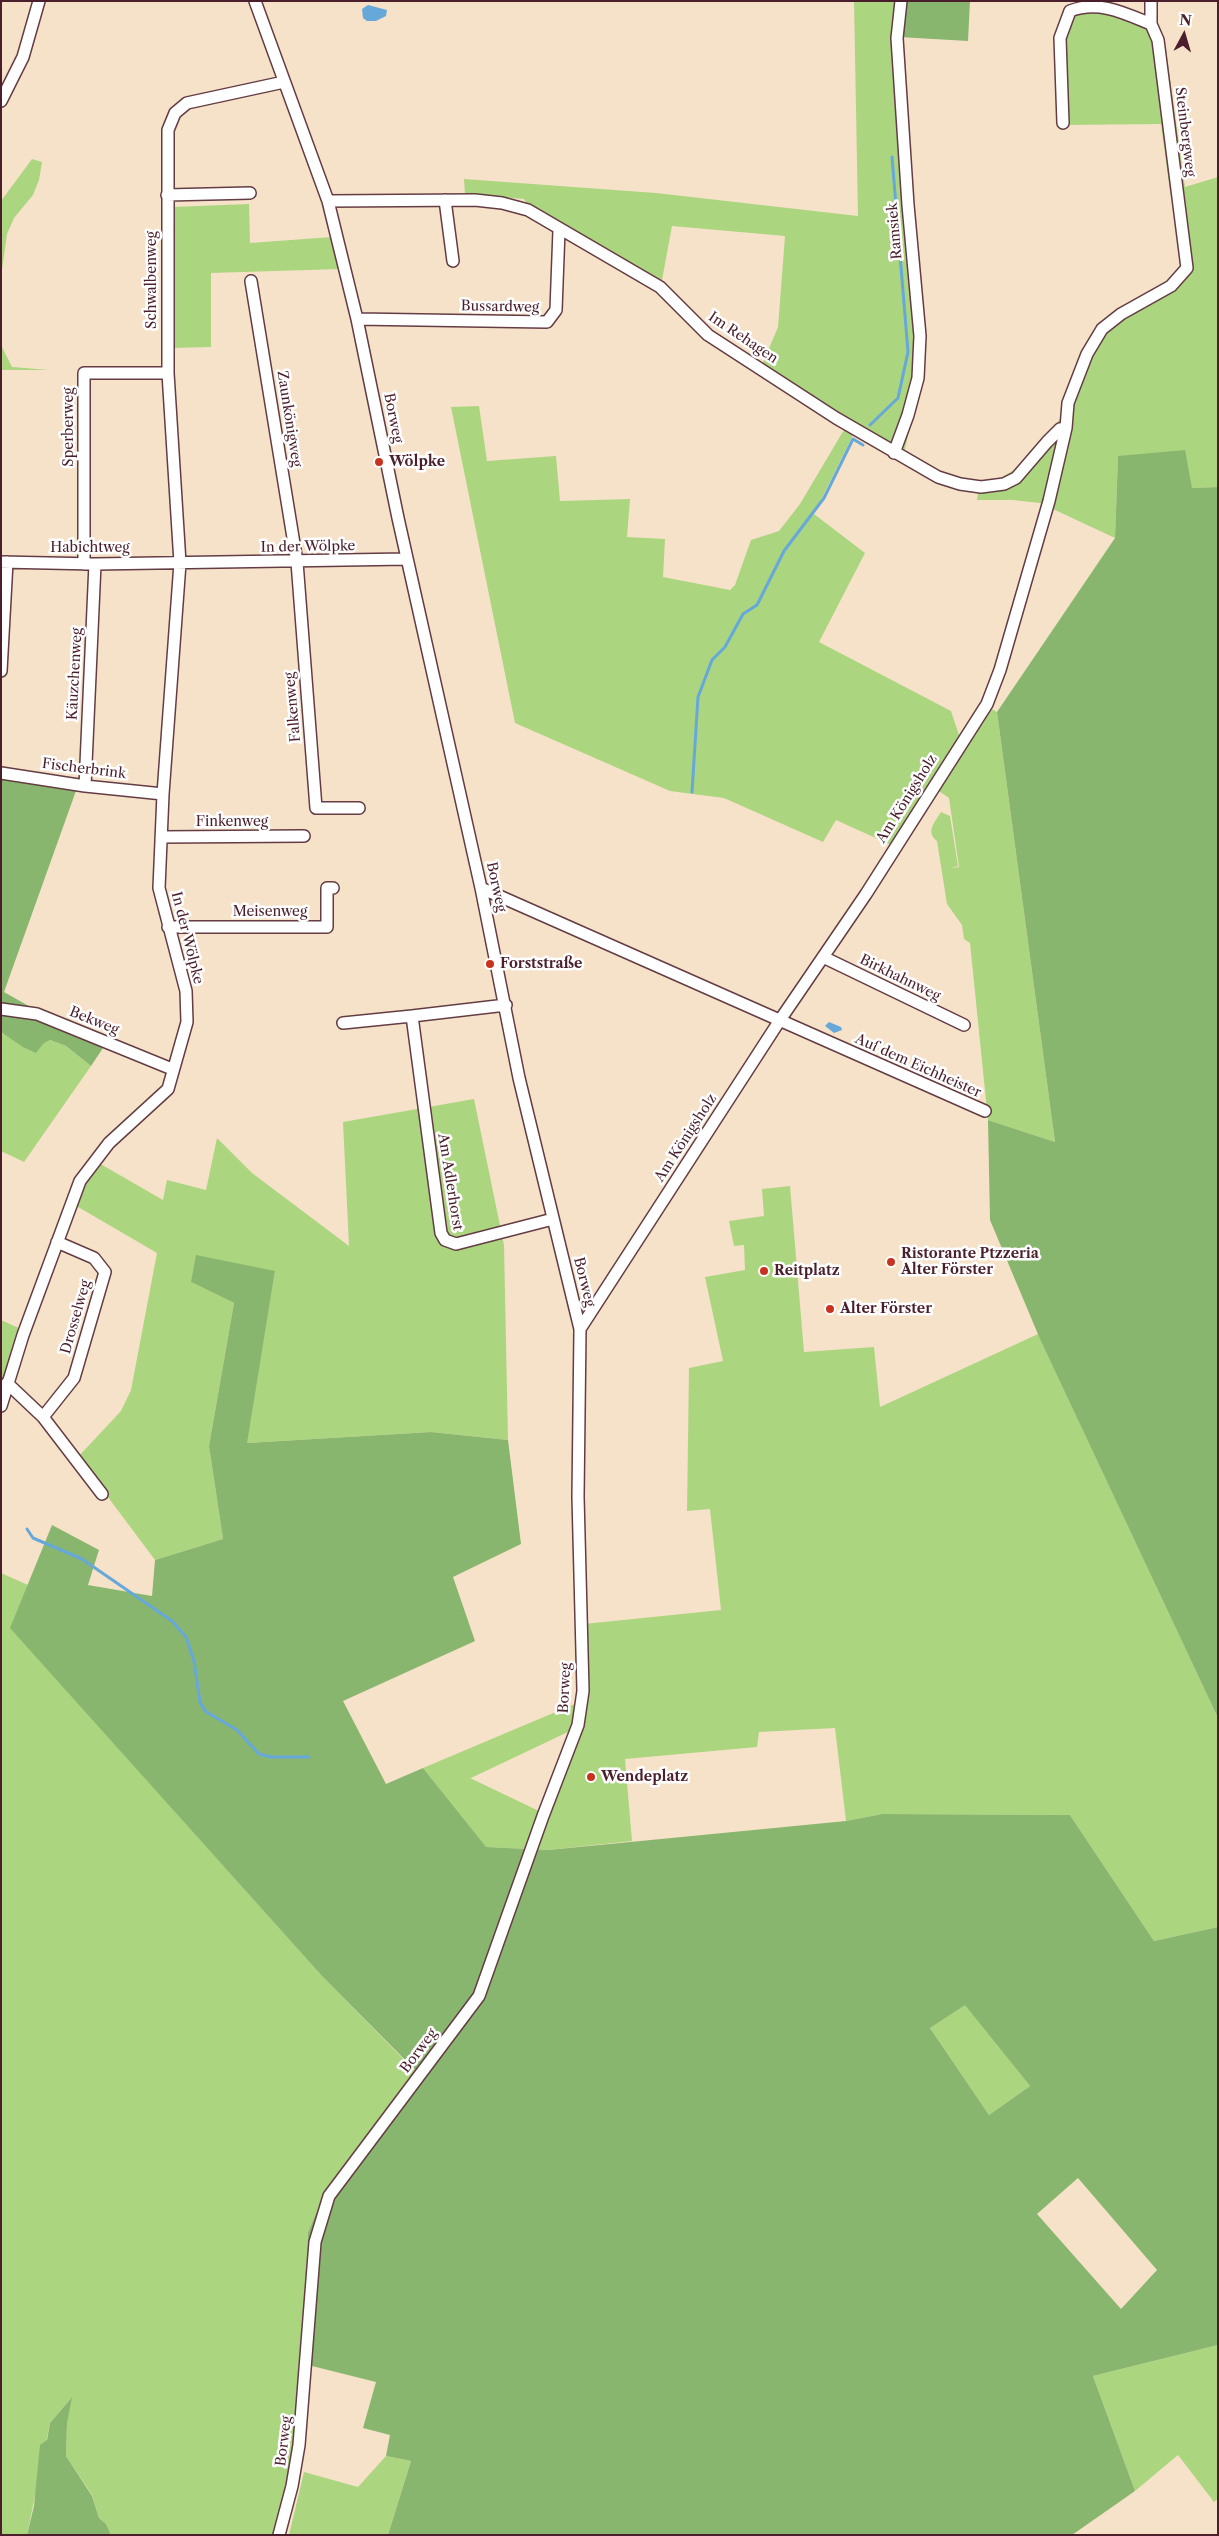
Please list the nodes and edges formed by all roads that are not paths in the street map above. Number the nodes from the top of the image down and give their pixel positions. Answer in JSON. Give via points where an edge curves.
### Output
{"nodes":[{"id":1,"x":39,"y":1,"type":"edge"},
{"id":2,"x":255,"y":1,"type":"edge"},
{"id":3,"x":901,"y":1,"type":"edge"},
{"id":4,"x":1151,"y":1,"type":"edge"},
{"id":5,"x":1151,"y":24,"type":"junction"},
{"id":6,"x":284,"y":82,"type":"junction"},
{"id":7,"x":1,"y":101,"type":"edge"},
{"id":8,"x":1063,"y":123,"type":"dead end"},
{"id":9,"x":250,"y":193,"type":"dead end"},
{"id":10,"x":167,"y":195,"type":"junction"},
{"id":11,"x":445,"y":200,"type":"junction"},
{"id":12,"x":328,"y":201,"type":"junction"},
{"id":13,"x":560,"y":230,"type":"junction"},
{"id":14,"x":453,"y":262,"type":"dead end"},
{"id":15,"x":1187,"y":268,"type":"joint"},
{"id":16,"x":251,"y":281,"type":"dead end"},
{"id":17,"x":357,"y":320,"type":"junction"},
{"id":18,"x":168,"y":373,"type":"junction"},
{"id":19,"x":1066,"y":428,"type":"junction"},
{"id":20,"x":894,"y":454,"type":"junction"},
{"id":21,"x":407,"y":559,"type":"junction"},
{"id":22,"x":4,"y":562,"type":"edge"},
{"id":23,"x":297,"y":562,"type":"junction"},
{"id":24,"x":180,"y":563,"type":"junction"},
{"id":25,"x":89,"y":564,"type":"junction"},
{"id":26,"x":1,"y":671,"type":"edge"},
{"id":27,"x":1,"y":773,"type":"edge"},
{"id":28,"x":84,"y":786,"type":"junction"},
{"id":29,"x":163,"y":794,"type":"junction"},
{"id":30,"x":359,"y":808,"type":"dead end"},
{"id":31,"x":304,"y":836,"type":"dead end"},
{"id":32,"x":161,"y":837,"type":"junction"},
{"id":33,"x":333,"y":888,"type":"dead end"},
{"id":34,"x":481,"y":888,"type":"junction"},
{"id":35,"x":168,"y":927,"type":"junction"},
{"id":36,"x":823,"y":957,"type":"junction"},
{"id":37,"x":506,"y":1005,"type":"junction"},
{"id":38,"x":1,"y":1009,"type":"edge"},
{"id":39,"x":412,"y":1016,"type":"junction"},
{"id":40,"x":780,"y":1020,"type":"junction"},
{"id":41,"x":343,"y":1023,"type":"dead end"},
{"id":42,"x":964,"y":1025,"type":"dead end"},
{"id":43,"x":172,"y":1069,"type":"junction"},
{"id":44,"x":985,"y":1112,"type":"dead end"},
{"id":45,"x":553,"y":1219,"type":"junction"},
{"id":46,"x":57,"y":1242,"type":"junction"},
{"id":47,"x":580,"y":1329,"type":"junction"},
{"id":48,"x":7,"y":1383,"type":"junction"},
{"id":49,"x":1,"y":1406,"type":"edge"},
{"id":50,"x":43,"y":1418,"type":"junction"},
{"id":51,"x":102,"y":1494,"type":"dead end"},
{"id":52,"x":279,"y":2535,"type":"edge"}],
"edges":[{"from":1,"to":7,"type":"street","via":[[23,57]]},
{"from":2,"to":6,"type":"street","name":"Borweg"},
{"from":3,"to":20,"type":"street","name":"Ramsiek","via":[[898,38],[920,336],[918,378]]},
{"from":4,"to":5,"type":"street","name":"Steinbergweg"},
{"from":5,"to":8,"type":"street","via":[[1106,4],[1081,5],[1070,11],[1060,38]]},
{"from":5,"to":15,"type":"street","name":"Steinbergweg","via":[[1158,40]]},
{"from":6,"to":10,"type":"street","name":"Schwalbenweg","via":[[187,103],[175,113],[168,130]]},
{"from":6,"to":12,"type":"street","name":"Borweg"},
{"from":9,"to":10,"type":"street"},
{"from":10,"to":18,"type":"street","name":"Schwalbenweg"},
{"from":11,"to":12,"type":"street","name":"Im Rehagen"},
{"from":11,"to":13,"type":"street","name":"Im Rehagen","via":[[511,205],[528,210]]},
{"from":11,"to":14,"type":"street"},
{"from":12,"to":17,"type":"street","name":"Borweg"},
{"from":13,"to":17,"type":"street","name":"Bussardweg","via":[[556,310],[547,322]]},
{"from":13,"to":20,"type":"street","name":"Im Rehagen","via":[[660,287],[708,335]]},
{"from":15,"to":19,"type":"street","name":"Am Königsholz","via":[[1171,286],[1121,314],[1102,329],[1087,354],[1068,403]]},
{"from":16,"to":23,"type":"street","name":"Zaunkönigweg"},
{"from":17,"to":21,"type":"street","name":"Borweg"},
{"from":18,"to":24,"type":"street","name":"Schwalbenweg"},
{"from":18,"to":25,"type":"street","name":"Sperberweg","via":[[84,373]]},
{"from":19,"to":20,"type":"street","name":"Im Rehagen","via":[[1060,428],[1016,478],[1004,484],[972,487],[938,477]]},
{"from":19,"to":36,"type":"street","name":"Am Königsholz","via":[[1000,670],[987,704]]},
{"from":21,"to":23,"type":"street","name":"In der Wölpke"},
{"from":21,"to":34,"type":"street","name":"Borweg"},
{"from":22,"to":25,"type":"street","name":"Habichtweg"},
{"from":22,"to":26,"type":"street"},
{"from":23,"to":24,"type":"street","name":"In der Wölpke"},
{"from":23,"to":30,"type":"street","name":"Falkenweg","via":[[316,808]]},
{"from":24,"to":25,"type":"street","name":"Habichtweg"},
{"from":24,"to":29,"type":"street","name":"In der Wölpke"},
{"from":25,"to":28,"type":"street","name":"Käuzchenweg"},
{"from":27,"to":28,"type":"street","name":"Fischerbrink"},
{"from":28,"to":29,"type":"street","name":"Fischerbrink"},
{"from":29,"to":32,"type":"street","name":"In der Wölpke"},
{"from":31,"to":32,"type":"street","name":"Finkenweg"},
{"from":32,"to":35,"type":"street","name":"In der Wölpke","via":[[159,888]]},
{"from":33,"to":35,"type":"street","name":"Meisenweg","via":[[326,888],[327,927]]},
{"from":34,"to":37,"type":"street","name":"Borweg"},
{"from":34,"to":40,"type":"street"},
{"from":35,"to":43,"type":"street","name":"In der Wölpke","via":[[186,991],[188,1022]]},
{"from":36,"to":40,"type":"street","name":"Am Königsholz"},
{"from":36,"to":42,"type":"street","name":"Birkhahnweg"},
{"from":37,"to":39,"type":"street"},
{"from":37,"to":45,"type":"street","name":"Borweg","via":[[519,1078]]},
{"from":38,"to":43,"type":"street","name":"Bekweg","via":[[37,1014]]},
{"from":39,"to":41,"type":"street"},
{"from":39,"to":45,"type":"street","name":"Am Adlerhorst","via":[[440,1233],[445,1240],[456,1244]]},
{"from":40,"to":44,"type":"street","name":"Auf dem Eichheister"},
{"from":40,"to":47,"type":"street","name":"Am Königsholz"},
{"from":43,"to":46,"type":"street","name":"In der Wölpke","via":[[168,1089],[92,1163],[71,1200]]},
{"from":45,"to":47,"type":"street","name":"Borweg"},
{"from":46,"to":48,"type":"street","name":"In der Wölpke"},
{"from":46,"to":50,"type":"street","name":"Drosselweg","via":[[94,1258],[104,1272],[74,1378]]},
{"from":47,"to":52,"type":"street","name":"Borweg","via":[[578,1497],[583,1690],[578,1725],[542,1816],[479,1996],[329,2196],[315,2242],[299,2445]]},
{"from":48,"to":49,"type":"street","name":"In der Wölpke"},
{"from":48,"to":50,"type":"street"},
{"from":50,"to":51,"type":"street"}]}
